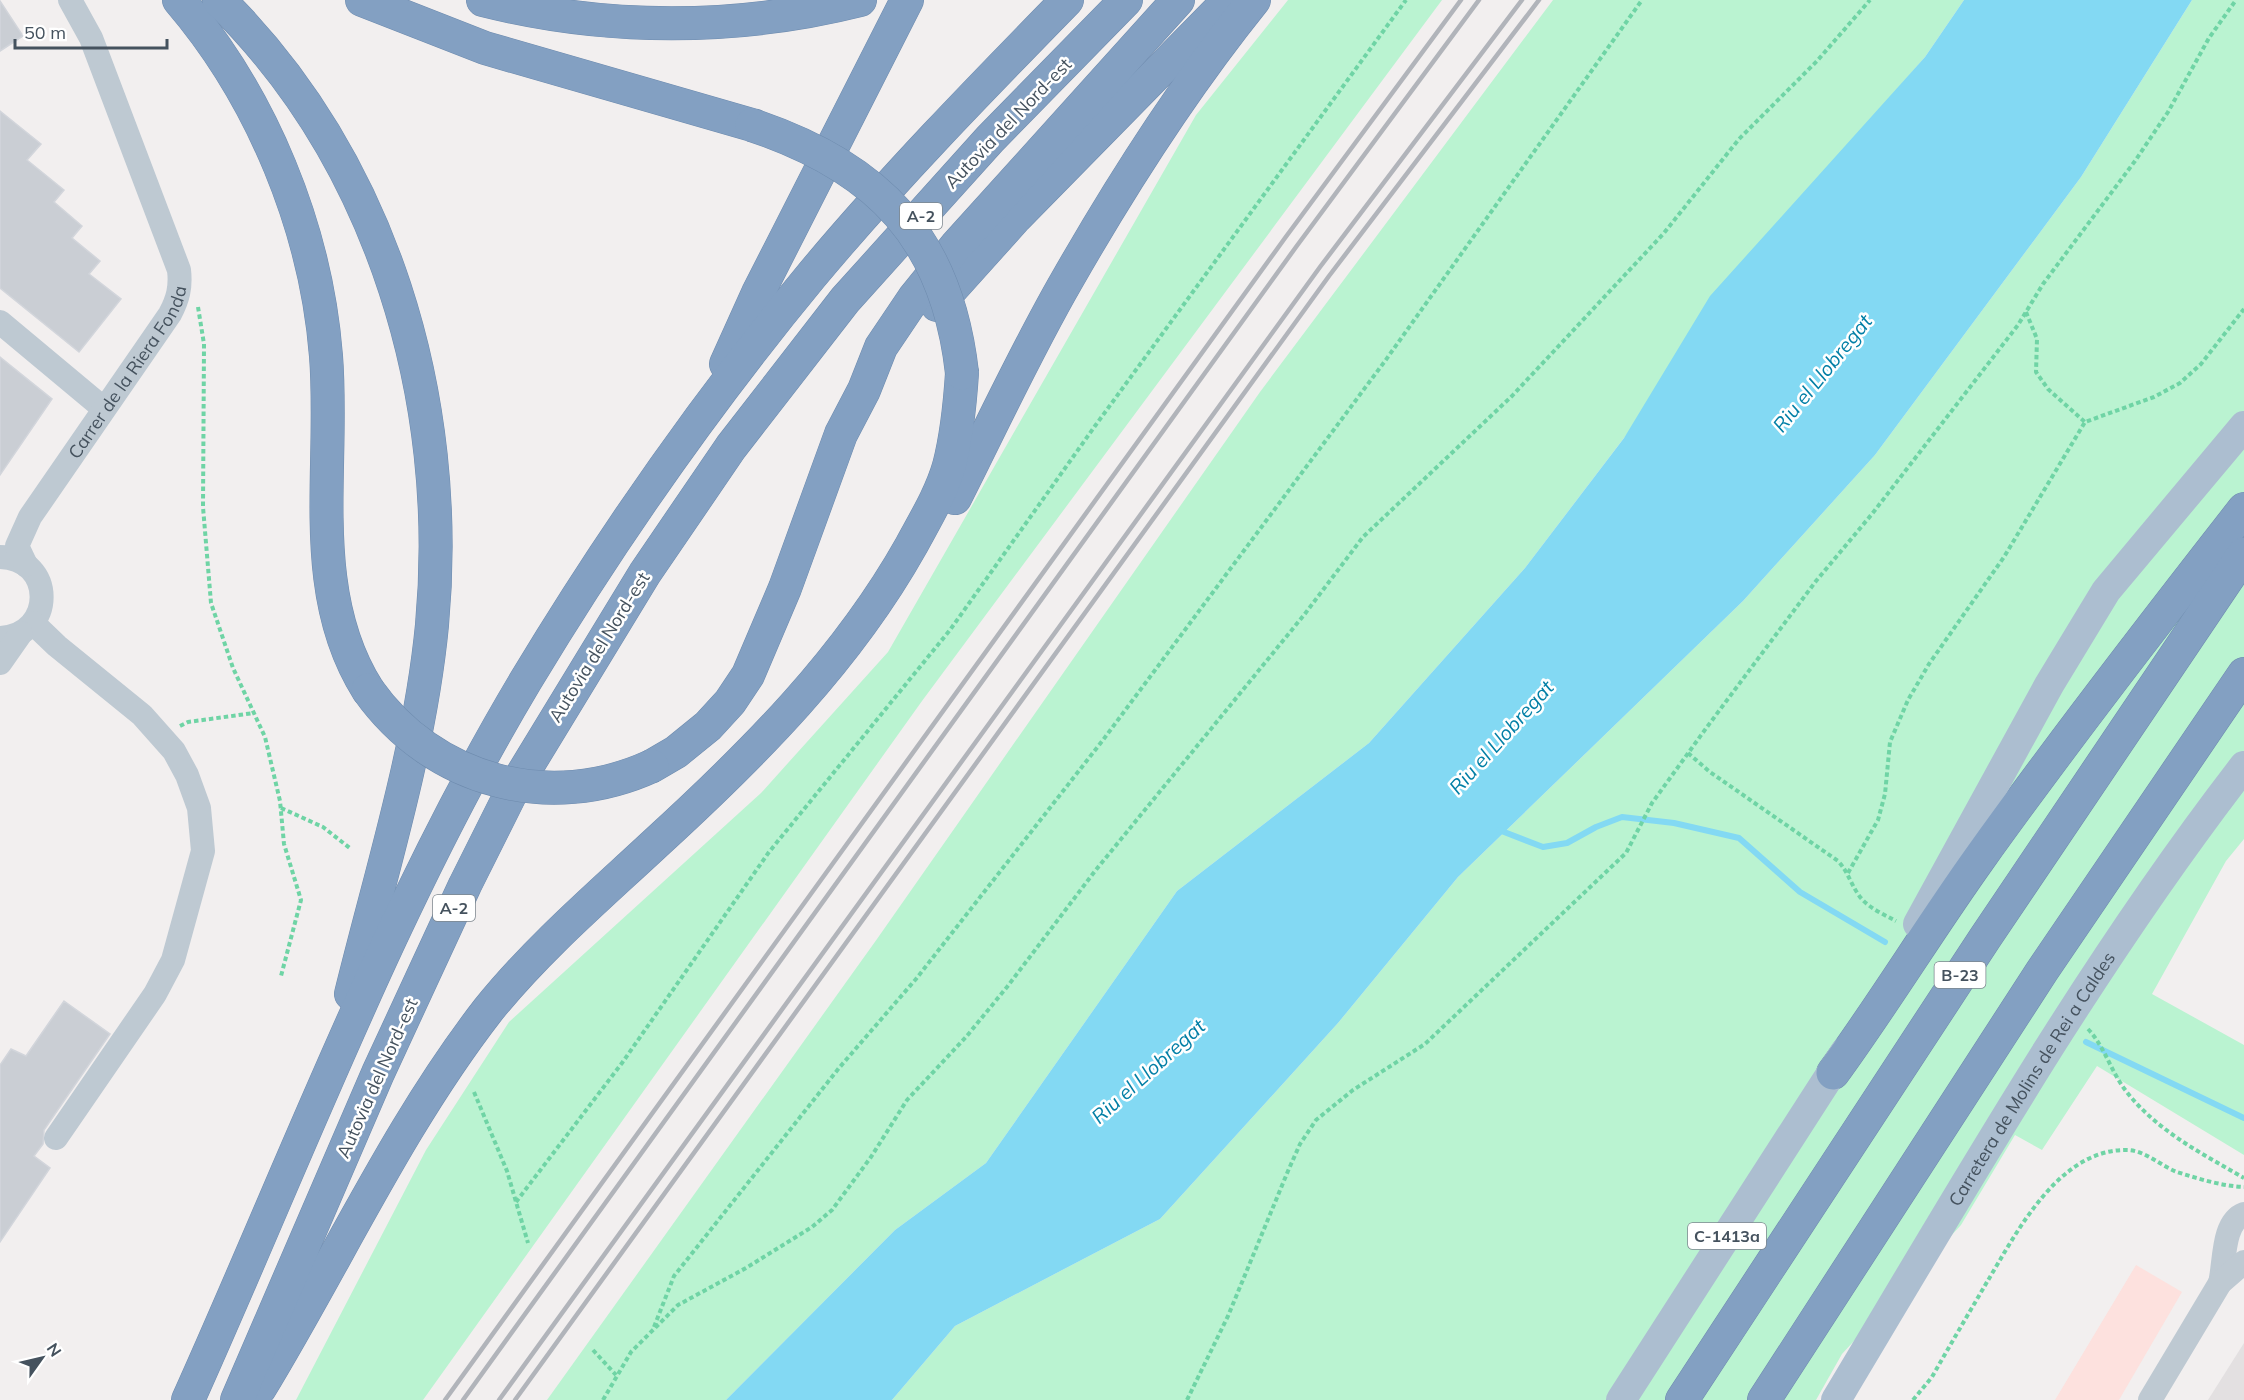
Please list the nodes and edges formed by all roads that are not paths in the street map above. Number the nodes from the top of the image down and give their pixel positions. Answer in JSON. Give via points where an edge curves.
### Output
{"nodes":[{"id":1,"x":70,"y":0,"type":"edge"},
{"id":2,"x":179,"y":0,"type":"edge"},
{"id":3,"x":219,"y":0,"type":"edge"},
{"id":4,"x":362,"y":0,"type":"edge"},
{"id":5,"x":483,"y":0,"type":"edge"},
{"id":6,"x":860,"y":0,"type":"edge"},
{"id":7,"x":907,"y":0,"type":"edge"},
{"id":8,"x":1067,"y":0,"type":"edge"},
{"id":9,"x":1126,"y":0,"type":"edge"},
{"id":10,"x":1178,"y":0,"type":"edge"},
{"id":11,"x":1229,"y":0,"type":"edge"},
{"id":12,"x":1254,"y":0,"type":"edge"},
{"id":13,"x":0,"y":322,"type":"edge"},
{"id":14,"x":864,"y":390,"type":"junction"},
{"id":15,"x":103,"y":408,"type":"junction"},
{"id":16,"x":704,"y":414,"type":"junction"},
{"id":17,"x":2244,"y":426,"type":"edge"},
{"id":18,"x":2244,"y":509,"type":"edge"},
{"id":19,"x":2244,"y":554,"type":"edge"},
{"id":20,"x":1,"y":556,"type":"edge"},
{"id":21,"x":26,"y":565,"type":"junction"},
{"id":22,"x":18,"y":631,"type":"edge"},
{"id":23,"x":0,"y":663,"type":"edge"},
{"id":24,"x":2244,"y":674,"type":"edge"},
{"id":25,"x":2244,"y":766,"type":"edge"},
{"id":26,"x":659,"y":841,"type":"junction"},
{"id":27,"x":333,"y":1067,"type":"junction"},
{"id":28,"x":1833,"y":1072,"type":"junction"},
{"id":29,"x":56,"y":1138,"type":"dead end"},
{"id":30,"x":2244,"y":1214,"type":"edge"},
{"id":31,"x":2228,"y":1234,"type":"junction"},
{"id":32,"x":2244,"y":1254,"type":"edge"},
{"id":33,"x":2244,"y":1262,"type":"edge"},
{"id":34,"x":2220,"y":1284,"type":"junction"},
{"id":35,"x":188,"y":1400,"type":"edge"},
{"id":36,"x":237,"y":1400,"type":"edge"},
{"id":37,"x":253,"y":1400,"type":"edge"},
{"id":38,"x":1621,"y":1400,"type":"edge"},
{"id":39,"x":1682,"y":1400,"type":"edge"},
{"id":40,"x":1764,"y":1400,"type":"edge"},
{"id":41,"x":1836,"y":1400,"type":"edge"},
{"id":42,"x":2150,"y":1400,"type":"edge"}],
"edges":[{"from":1,"to":15,"type":"street","name":"Carrer de la Riera Fonda","via":[[91,38],[179,270],[179,294],[170,314]]},
{"from":2,"to":14,"type":"highway","bridge":true,"via":[[204,32],[255,114],[285,178],[316,288],[326,356],[326,529],[332,590],[346,648],[368,690],[402,731],[450,763],[531,787],[595,785],[652,766],[708,726],[748,675],[785,588],[841,434]]},
{"from":3,"to":27,"type":"highway","via":[[266,51],[348,177],[396,289],[414,349],[429,430],[435,496],[434,567],[432,624],[422,692],[410,763]]},
{"from":4,"to":26,"type":"highway","bridge":true,"via":[[485,48],[793,138],[845,166],[873,186],[897,211],[922,244],[949,302],[962,373],[957,433],[948,469],[928,514],[884,591],[816,682]]},
{"from":5,"to":6,"type":"highway","via":[[574,17],[700,24],[785,16]]},
{"from":7,"to":16,"type":"highway","via":[[758,293]]},
{"from":8,"to":16,"type":"highway","number":"A-2","via":[[958,111],[812,275]]},
{"from":9,"to":36,"type":"highway","name":"Autovia del Nord-est","number":"A-2","via":[[990,139],[845,300],[731,447],[645,573],[511,793],[465,885],[378,1073]]},
{"from":10,"to":14,"type":"highway","via":[[914,298],[881,347]]},
{"from":11,"to":14,"type":"highway","via":[[986,249]]},
{"from":12,"to":26,"type":"highway","via":[[1187,87],[1102,220],[1031,347],[931,545],[868,641],[782,741]]},
{"from":13,"to":15,"type":"street"},
{"from":15,"to":21,"type":"street","name":"Carrer de la Riera Fonda","via":[[30,517],[17,546]]},
{"from":16,"to":27,"type":"highway","number":"A-2","via":[[606,554],[525,682],[427,865]]},
{"from":17,"to":28,"type":"main road","number":"C-1413a","via":[[2106,591],[2049,685],[1980,815]]},
{"from":18,"to":28,"type":"highway","via":[[2076,725]]},
{"from":19,"to":39,"type":"highway","number":"B-23","via":[[1978,948]]},
{"from":20,"to":21,"type":"street"},
{"from":21,"to":22,"type":"street","name":"Carrer de la Riera Fonda","via":[[41,586],[40,612]]},
{"from":22,"to":23,"type":"street","name":"Carrer de la Riera Fonda"},
{"from":22,"to":29,"type":"street","via":[[57,646],[142,715],[174,751],[199,808],[203,851],[172,960],[155,994]]},
{"from":24,"to":40,"type":"highway","via":[[2042,971]]},
{"from":25,"to":41,"type":"main road","name":"Carretera de Molins de Rei a Caldes","via":[[2054,1040]]},
{"from":26,"to":37,"type":"highway","via":[[520,972],[462,1045],[408,1129]]},
{"from":27,"to":35,"type":"highway","number":"A-2"},
{"from":28,"to":38,"type":"main road","number":"C-1413a"},
{"from":30,"to":31,"type":"street","via":[[2232,1222]]},
{"from":31,"to":32,"type":"street","via":[[2232,1247]]},
{"from":31,"to":34,"type":"street"},
{"from":33,"to":34,"type":"street"},
{"from":34,"to":42,"type":"street"}]}
